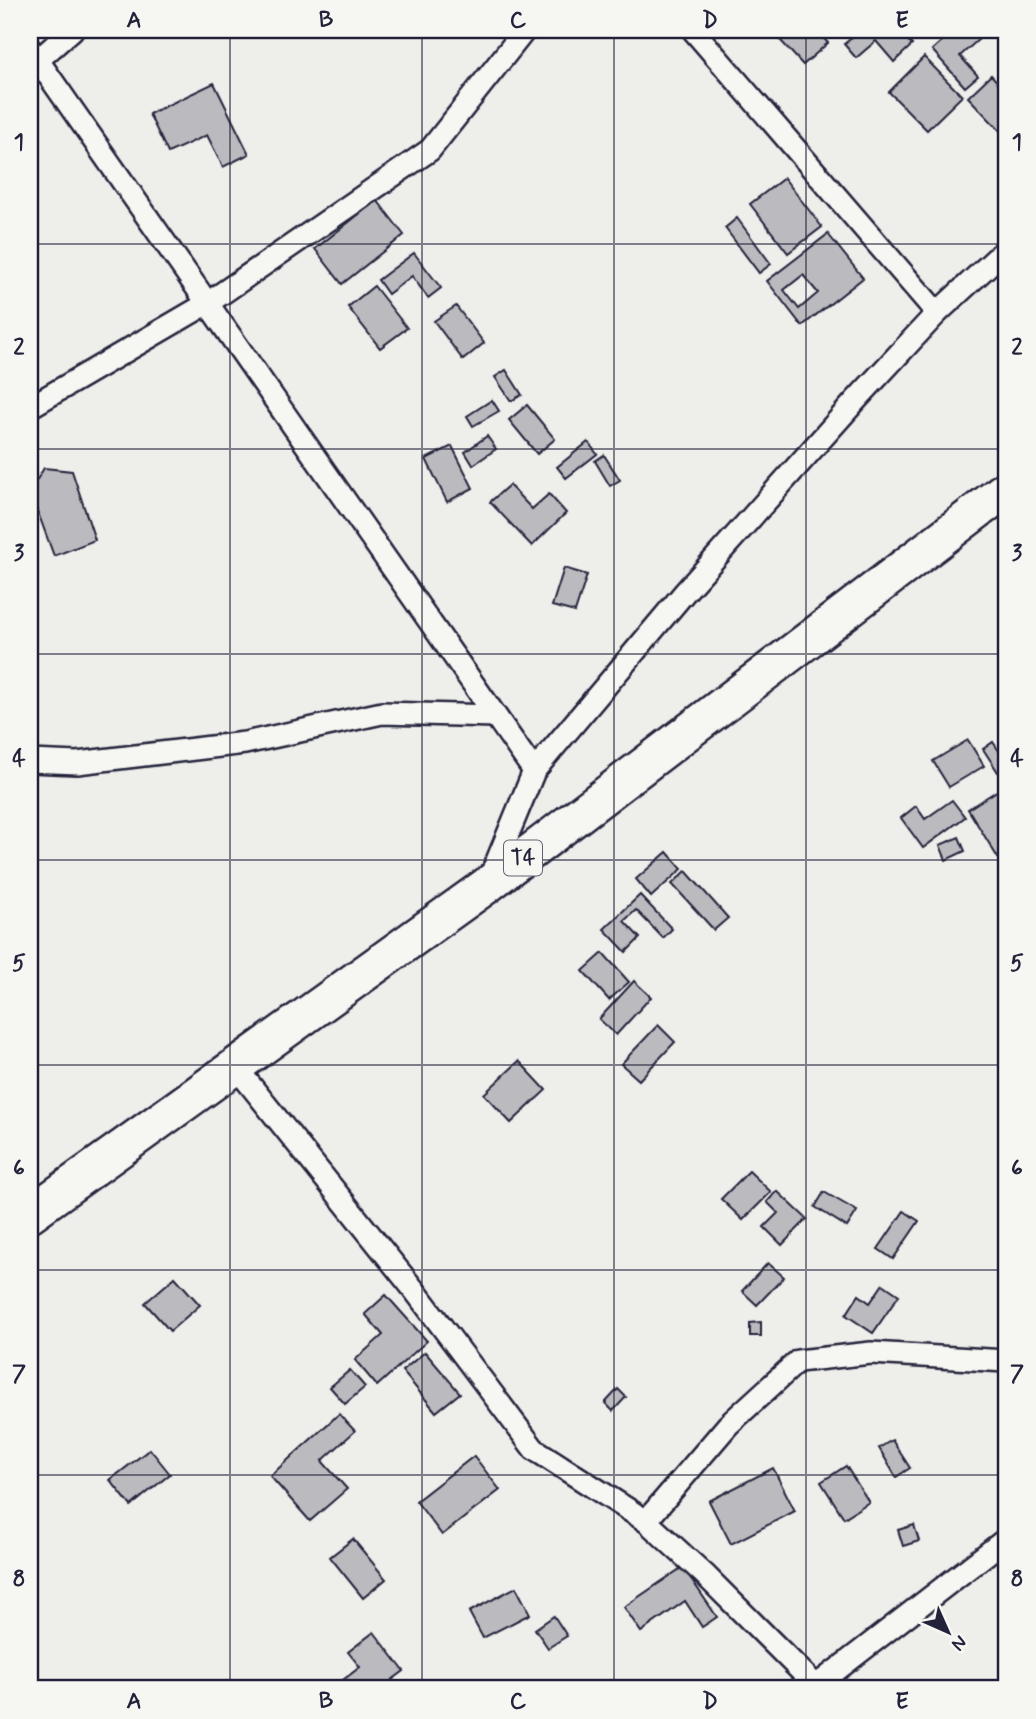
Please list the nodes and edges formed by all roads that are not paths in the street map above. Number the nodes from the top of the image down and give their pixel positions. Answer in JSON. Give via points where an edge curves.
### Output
{"nodes":[{"id":1,"x":72,"y":30,"type":"edge"},
{"id":2,"x":525,"y":30,"type":"edge"},
{"id":3,"x":693,"y":30,"type":"edge"},
{"id":4,"x":34,"y":55,"type":"edge"},
{"id":5,"x":1006,"y":249,"type":"edge"},
{"id":6,"x":208,"y":303,"type":"junction"},
{"id":7,"x":937,"y":313,"type":"junction"},
{"id":8,"x":30,"y":407,"type":"edge"},
{"id":9,"x":1006,"y":489,"type":"edge"},
{"id":10,"x":495,"y":716,"type":"junction"},
{"id":11,"x":30,"y":761,"type":"edge"},
{"id":12,"x":534,"y":771,"type":"junction"},
{"id":13,"x":486,"y":886,"type":"junction"},
{"id":14,"x":235,"y":1066,"type":"junction"},
{"id":15,"x":30,"y":1214,"type":"edge"},
{"id":16,"x":1006,"y":1361,"type":"edge"},
{"id":17,"x":646,"y":1521,"type":"junction"},
{"id":18,"x":1006,"y":1539,"type":"edge"},
{"id":19,"x":815,"y":1688,"type":"edge"}],
"edges":[{"from":1,"to":4,"type":"street"},
{"from":2,"to":6,"type":"street","via":[[430,150]]},
{"from":3,"to":7,"type":"street"},
{"from":4,"to":6,"type":"street"},
{"from":5,"to":7,"type":"street"},
{"from":6,"to":8,"type":"street"},
{"from":6,"to":10,"type":"street"},
{"from":7,"to":12,"type":"street","via":[[694,582]]},
{"from":9,"to":13,"type":"highway","number":"T4"},
{"from":10,"to":11,"type":"street","via":[[382,713],[245,743],[77,764]]},
{"from":10,"to":12,"type":"street"},
{"from":12,"to":13,"type":"street"},
{"from":13,"to":14,"type":"highway","number":"T4"},
{"from":14,"to":15,"type":"highway","number":"T4"},
{"from":14,"to":17,"type":"street","via":[[415,1290],[534,1449]]},
{"from":16,"to":17,"type":"street","via":[[872,1353],[798,1361],[728,1425]]},
{"from":17,"to":19,"type":"street"},
{"from":18,"to":19,"type":"street"}]}
